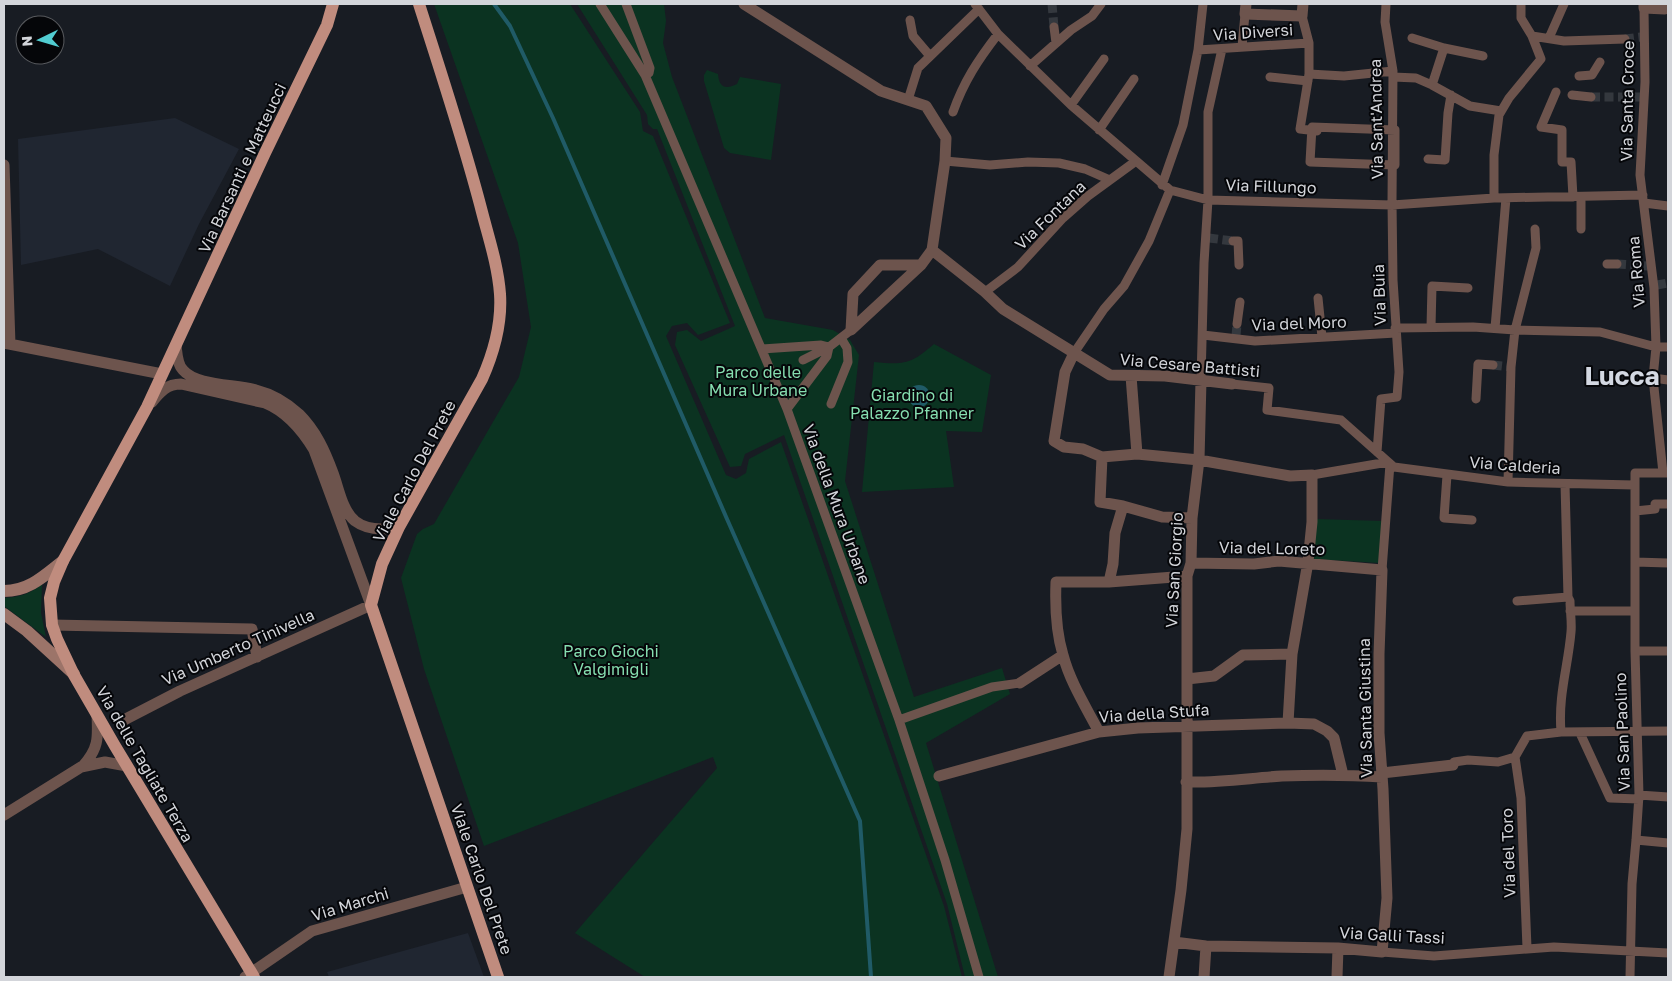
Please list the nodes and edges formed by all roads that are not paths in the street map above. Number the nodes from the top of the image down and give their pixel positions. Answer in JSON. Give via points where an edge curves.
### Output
{"nodes":[{"id":1,"x":333,"y":4,"type":"edge"},
{"id":2,"x":419,"y":4,"type":"edge"},
{"id":3,"x":600,"y":4,"type":"edge"},
{"id":4,"x":626,"y":4,"type":"edge"},
{"id":5,"x":744,"y":4,"type":"edge"},
{"id":6,"x":1100,"y":4,"type":"edge"},
{"id":7,"x":1202,"y":4,"type":"edge"},
{"id":8,"x":1303,"y":4,"type":"edge"},
{"id":9,"x":1386,"y":4,"type":"edge"},
{"id":10,"x":1521,"y":4,"type":"edge"},
{"id":11,"x":1564,"y":4,"type":"edge"},
{"id":12,"x":1644,"y":6,"type":"edge"},
{"id":13,"x":977,"y":7,"type":"edge"},
{"id":14,"x":1666,"y":8,"type":"edge"},
{"id":15,"x":1246,"y":9,"type":"edge"},
{"id":16,"x":1302,"y":16,"type":"junction"},
{"id":17,"x":910,"y":20,"type":"dead end"},
{"id":18,"x":1054,"y":27,"type":"tunnel mouth"},
{"id":19,"x":998,"y":34,"type":"junction"},
{"id":20,"x":1532,"y":36,"type":"junction"},
{"id":21,"x":1412,"y":38,"type":"dead end"},
{"id":22,"x":1549,"y":38,"type":"junction"},
{"id":23,"x":1624,"y":39,"type":"tunnel mouth"},
{"id":24,"x":1056,"y":43,"type":"junction"},
{"id":25,"x":1309,"y":43,"type":"junction"},
{"id":26,"x":1242,"y":47,"type":"junction"},
{"id":27,"x":1222,"y":48,"type":"junction"},
{"id":28,"x":1444,"y":48,"type":"junction"},
{"id":29,"x":1198,"y":50,"type":"junction"},
{"id":30,"x":930,"y":56,"type":"junction"},
{"id":31,"x":1483,"y":56,"type":"dead end"},
{"id":32,"x":1104,"y":59,"type":"dead end"},
{"id":33,"x":1600,"y":62,"type":"dead end"},
{"id":34,"x":1030,"y":66,"type":"junction"},
{"id":35,"x":1393,"y":74,"type":"junction"},
{"id":36,"x":645,"y":75,"type":"junction"},
{"id":37,"x":1579,"y":76,"type":"dead end"},
{"id":38,"x":1270,"y":77,"type":"dead end"},
{"id":39,"x":1134,"y":78,"type":"dead end"},
{"id":40,"x":1308,"y":78,"type":"junction"},
{"id":41,"x":1432,"y":85,"type":"junction"},
{"id":42,"x":1556,"y":92,"type":"dead end"},
{"id":43,"x":1450,"y":95,"type":"junction"},
{"id":44,"x":1572,"y":95,"type":"dead end"},
{"id":45,"x":1591,"y":97,"type":"tunnel mouth"},
{"id":46,"x":908,"y":100,"type":"junction"},
{"id":47,"x":1070,"y":105,"type":"junction"},
{"id":48,"x":1501,"y":111,"type":"junction"},
{"id":49,"x":953,"y":112,"type":"dead end"},
{"id":50,"x":1100,"y":130,"type":"junction"},
{"id":51,"x":1312,"y":130,"type":"junction"},
{"id":52,"x":1392,"y":133,"type":"junction"},
{"id":53,"x":1428,"y":159,"type":"dead end"},
{"id":54,"x":1136,"y":161,"type":"junction"},
{"id":55,"x":945,"y":162,"type":"junction"},
{"id":56,"x":4,"y":164,"type":"edge"},
{"id":57,"x":1392,"y":165,"type":"junction"},
{"id":58,"x":1110,"y":180,"type":"junction"},
{"id":59,"x":1166,"y":188,"type":"junction"},
{"id":60,"x":1577,"y":197,"type":"junction"},
{"id":61,"x":1494,"y":198,"type":"junction"},
{"id":62,"x":1506,"y":198,"type":"junction"},
{"id":63,"x":1643,"y":199,"type":"junction"},
{"id":64,"x":1208,"y":200,"type":"junction"},
{"id":65,"x":1392,"y":205,"type":"junction"},
{"id":66,"x":1668,"y":206,"type":"edge"},
{"id":67,"x":1535,"y":229,"type":"dead end"},
{"id":68,"x":1581,"y":229,"type":"dead end"},
{"id":69,"x":1233,"y":241,"type":"dead end"},
{"id":70,"x":932,"y":250,"type":"junction"},
{"id":71,"x":920,"y":265,"type":"junction"},
{"id":72,"x":1239,"y":265,"type":"dead end"},
{"id":73,"x":1468,"y":288,"type":"dead end"},
{"id":74,"x":985,"y":292,"type":"junction"},
{"id":75,"x":1318,"y":298,"type":"dead end"},
{"id":76,"x":1240,"y":302,"type":"dead end"},
{"id":77,"x":1238,"y":324,"type":"tunnel mouth"},
{"id":78,"x":1431,"y":327,"type":"junction"},
{"id":79,"x":1495,"y":328,"type":"junction"},
{"id":80,"x":851,"y":330,"type":"junction"},
{"id":81,"x":1515,"y":330,"type":"junction"},
{"id":82,"x":1396,"y":331,"type":"junction"},
{"id":83,"x":1203,"y":336,"type":"junction"},
{"id":84,"x":841,"y":338,"type":"junction"},
{"id":85,"x":1322,"y":338,"type":"junction"},
{"id":86,"x":7,"y":343,"type":"edge"},
{"id":87,"x":176,"y":345,"type":"junction"},
{"id":88,"x":829,"y":347,"type":"junction"},
{"id":89,"x":1656,"y":347,"type":"junction"},
{"id":90,"x":1668,"y":347,"type":"edge"},
{"id":91,"x":762,"y":348,"type":"junction"},
{"id":92,"x":1074,"y":353,"type":"junction"},
{"id":93,"x":803,"y":360,"type":"dead end"},
{"id":94,"x":1493,"y":365,"type":"tunnel mouth"},
{"id":95,"x":162,"y":374,"type":"junction"},
{"id":96,"x":1131,"y":376,"type":"junction"},
{"id":97,"x":1653,"y":378,"type":"junction"},
{"id":98,"x":1201,"y":380,"type":"junction"},
{"id":99,"x":1668,"y":380,"type":"edge"},
{"id":100,"x":1232,"y":384,"type":"joint"},
{"id":101,"x":1476,"y":399,"type":"dead end"},
{"id":102,"x":831,"y":404,"type":"dead end"},
{"id":103,"x":148,"y":407,"type":"junction"},
{"id":104,"x":787,"y":409,"type":"junction"},
{"id":105,"x":1377,"y":452,"type":"junction"},
{"id":106,"x":1137,"y":454,"type":"junction"},
{"id":107,"x":1102,"y":457,"type":"junction"},
{"id":108,"x":1198,"y":460,"type":"junction"},
{"id":109,"x":1391,"y":464,"type":"junction"},
{"id":110,"x":1666,"y":473,"type":"edge"},
{"id":111,"x":1312,"y":474,"type":"junction"},
{"id":112,"x":1447,"y":475,"type":"junction"},
{"id":113,"x":1508,"y":482,"type":"junction"},
{"id":114,"x":1565,"y":484,"type":"junction"},
{"id":115,"x":1634,"y":485,"type":"junction"},
{"id":116,"x":1668,"y":504,"type":"edge"},
{"id":117,"x":1123,"y":506,"type":"junction"},
{"id":118,"x":1635,"y":511,"type":"junction"},
{"id":119,"x":1192,"y":518,"type":"junction"},
{"id":120,"x":1472,"y":520,"type":"dead end"},
{"id":121,"x":399,"y":527,"type":"junction"},
{"id":122,"x":62,"y":561,"type":"junction"},
{"id":123,"x":1308,"y":562,"type":"junction"},
{"id":124,"x":1635,"y":562,"type":"junction"},
{"id":125,"x":1191,"y":563,"type":"junction"},
{"id":126,"x":1668,"y":563,"type":"edge"},
{"id":127,"x":1382,"y":570,"type":"junction"},
{"id":128,"x":1187,"y":576,"type":"junction"},
{"id":129,"x":1109,"y":582,"type":"junction"},
{"id":130,"x":4,"y":591,"type":"edge"},
{"id":131,"x":1568,"y":598,"type":"junction"},
{"id":132,"x":1517,"y":601,"type":"dead end"},
{"id":133,"x":371,"y":605,"type":"junction"},
{"id":134,"x":1570,"y":610,"type":"junction"},
{"id":135,"x":1635,"y":611,"type":"junction"},
{"id":136,"x":4,"y":614,"type":"edge"},
{"id":137,"x":52,"y":624,"type":"junction"},
{"id":138,"x":1635,"y":651,"type":"junction"},
{"id":139,"x":1668,"y":652,"type":"edge"},
{"id":140,"x":1292,"y":654,"type":"junction"},
{"id":141,"x":1063,"y":655,"type":"junction"},
{"id":142,"x":257,"y":657,"type":"junction"},
{"id":143,"x":74,"y":675,"type":"junction"},
{"id":144,"x":1187,"y":679,"type":"junction"},
{"id":145,"x":1020,"y":683,"type":"joint"},
{"id":146,"x":97,"y":715,"type":"junction"},
{"id":147,"x":899,"y":720,"type":"junction"},
{"id":148,"x":120,"y":722,"type":"dead end"},
{"id":149,"x":1288,"y":723,"type":"junction"},
{"id":150,"x":1188,"y":726,"type":"junction"},
{"id":151,"x":1636,"y":730,"type":"junction"},
{"id":152,"x":1099,"y":732,"type":"junction"},
{"id":153,"x":1561,"y":732,"type":"junction"},
{"id":154,"x":1668,"y":732,"type":"edge"},
{"id":155,"x":1580,"y":733,"type":"junction"},
{"id":156,"x":1514,"y":756,"type":"junction"},
{"id":157,"x":1454,"y":765,"type":"joint"},
{"id":158,"x":128,"y":766,"type":"junction"},
{"id":159,"x":81,"y":767,"type":"junction"},
{"id":160,"x":1343,"y":775,"type":"junction"},
{"id":161,"x":1382,"y":775,"type":"junction"},
{"id":162,"x":939,"y":776,"type":"dead end"},
{"id":163,"x":1186,"y":782,"type":"junction"},
{"id":164,"x":1639,"y":797,"type":"junction"},
{"id":165,"x":1668,"y":797,"type":"edge"},
{"id":166,"x":4,"y":815,"type":"edge"},
{"id":167,"x":1636,"y":840,"type":"junction"},
{"id":168,"x":1668,"y":842,"type":"edge"},
{"id":169,"x":468,"y":887,"type":"junction"},
{"id":170,"x":1174,"y":942,"type":"junction"},
{"id":171,"x":1206,"y":946,"type":"junction"},
{"id":172,"x":1338,"y":948,"type":"junction"},
{"id":173,"x":1527,"y":948,"type":"junction"},
{"id":174,"x":1631,"y":950,"type":"junction"},
{"id":175,"x":1382,"y":952,"type":"junction"},
{"id":176,"x":1668,"y":953,"type":"edge"},
{"id":177,"x":250,"y":976,"type":"edge"},
{"id":178,"x":498,"y":977,"type":"edge"},
{"id":179,"x":979,"y":977,"type":"edge"},
{"id":180,"x":1169,"y":977,"type":"edge"},
{"id":181,"x":1204,"y":977,"type":"edge"},
{"id":182,"x":1336,"y":977,"type":"edge"},
{"id":183,"x":1630,"y":977,"type":"edge"}],
"edges":[{"from":1,"to":87,"type":"main road","name":"Via Barsanti e Matteucci","via":[[327,25]]},
{"from":2,"to":121,"type":"main road","name":"Viale Carlo Del Prete","via":[[466,151],[497,271],[500,316],[495,347],[482,379]]},
{"from":3,"to":36,"type":"street","name":"Via della Mura Urbane"},
{"from":4,"to":36,"type":"street","via":[[650,68]]},
{"from":5,"to":46,"type":"street","via":[[882,91]]},
{"from":6,"to":24,"type":"street","via":[[1092,16]]},
{"from":7,"to":29,"type":"street"},
{"from":8,"to":16,"type":"street"},
{"from":9,"to":35,"type":"street","name":"Via Sant'Andrea"},
{"from":10,"to":20,"type":"street","via":[[1521,18]]},
{"from":11,"to":22,"type":"street"},
{"from":12,"to":14,"type":"street"},
{"from":12,"to":63,"type":"street","name":"Via Santa Croce","via":[[1640,175]]},
{"from":13,"to":19,"type":"street","name":"Via Fillungo"},
{"from":13,"to":30,"type":"street"},
{"from":15,"to":16,"type":"street"},
{"from":15,"to":26,"type":"street"},
{"from":16,"to":25,"type":"street"},
{"from":17,"to":30,"type":"street","via":[[913,36]]},
{"from":18,"to":24,"type":"street"},
{"from":19,"to":34,"type":"street","name":"Via Fillungo"},
{"from":19,"to":49,"type":"street","via":[[961,89]]},
{"from":20,"to":22,"type":"street"},
{"from":20,"to":48,"type":"street","via":[[1542,59]]},
{"from":21,"to":28,"type":"street"},
{"from":22,"to":23,"type":"street","via":[[1600,42]]},
{"from":24,"to":34,"type":"street"},
{"from":25,"to":26,"type":"street","name":"Via Diversi"},
{"from":25,"to":40,"type":"street","name":"Via Diversi"},
{"from":26,"to":27,"type":"street","name":"Via Diversi"},
{"from":27,"to":29,"type":"street","name":"Via Diversi"},
{"from":27,"to":64,"type":"street","name":"Via San Giorgio","via":[[1208,112]]},
{"from":28,"to":31,"type":"street"},
{"from":28,"to":41,"type":"street"},
{"from":29,"to":59,"type":"street"},
{"from":30,"to":46,"type":"street","via":[[918,68]]},
{"from":32,"to":47,"type":"street"},
{"from":33,"to":37,"type":"street","via":[[1592,75]]},
{"from":34,"to":47,"type":"street","name":"Via Fillungo"},
{"from":35,"to":40,"type":"street"},
{"from":35,"to":41,"type":"street"},
{"from":35,"to":52,"type":"street","name":"Via Sant'Andrea"},
{"from":36,"to":91,"type":"street","name":"Via della Mura Urbane"},
{"from":38,"to":40,"type":"street"},
{"from":39,"to":50,"type":"street"},
{"from":40,"to":51,"type":"street","name":"Via Diversi","via":[[1300,129]]},
{"from":41,"to":43,"type":"street"},
{"from":42,"to":60,"type":"street","via":[[1541,127],[1562,130],[1562,162],[1571,162]]},
{"from":43,"to":48,"type":"street","via":[[1470,106]]},
{"from":43,"to":53,"type":"street","via":[[1445,160]]},
{"from":44,"to":45,"type":"street"},
{"from":46,"to":55,"type":"street","via":[[926,106],[946,138]]},
{"from":47,"to":50,"type":"street","name":"Via Fillungo"},
{"from":48,"to":61,"type":"street","via":[[1495,141]]},
{"from":50,"to":54,"type":"street","name":"Via Fillungo"},
{"from":51,"to":52,"type":"street","via":[[1312,127]]},
{"from":51,"to":57,"type":"street","via":[[1310,162]]},
{"from":52,"to":57,"type":"street","name":"Via Sant'Andrea","via":[[1395,130],[1395,165]]},
{"from":54,"to":58,"type":"street","name":"Via Fontana"},
{"from":54,"to":59,"type":"street","name":"Via Fillungo"},
{"from":55,"to":58,"type":"street","via":[[990,165],[1059,163],[1085,169]]},
{"from":55,"to":70,"type":"street"},
{"from":56,"to":86,"type":"street"},
{"from":57,"to":65,"type":"street","name":"Via Sant'Andrea"},
{"from":58,"to":74,"type":"street","name":"Via Fontana","via":[[1063,218],[1018,267]]},
{"from":59,"to":64,"type":"street","name":"Via Fillungo"},
{"from":59,"to":92,"type":"street","via":[[1149,242],[1124,286]]},
{"from":60,"to":62,"type":"street","name":"Via Fillungo"},
{"from":60,"to":63,"type":"street","name":"Via Fillungo"},
{"from":60,"to":68,"type":"street"},
{"from":61,"to":62,"type":"street","name":"Via Fillungo"},
{"from":61,"to":65,"type":"street","name":"Via Fillungo"},
{"from":62,"to":79,"type":"street"},
{"from":63,"to":66,"type":"street","name":"Via Fillungo"},
{"from":63,"to":89,"type":"street","name":"Via Roma","via":[[1655,285]]},
{"from":64,"to":65,"type":"street","name":"Via Fillungo"},
{"from":64,"to":83,"type":"street","name":"Via San Giorgio"},
{"from":65,"to":82,"type":"street","name":"Via Buia"},
{"from":67,"to":81,"type":"street","via":[[1536,248]]},
{"from":69,"to":72,"type":"street","via":[[1238,242]]},
{"from":70,"to":71,"type":"street"},
{"from":70,"to":74,"type":"street","name":"Via Cesare Battisti"},
{"from":71,"to":80,"type":"street"},
{"from":71,"to":80,"type":"street","via":[[880,265],[853,294]]},
{"from":73,"to":78,"type":"street","via":[[1432,286]]},
{"from":74,"to":92,"type":"street","name":"Via Cesare Battisti","via":[[1002,308]]},
{"from":75,"to":85,"type":"street"},
{"from":76,"to":77,"type":"street"},
{"from":78,"to":79,"type":"street","name":"Via del Moro"},
{"from":78,"to":82,"type":"street","name":"Via del Moro"},
{"from":79,"to":81,"type":"street","name":"Via del Moro"},
{"from":80,"to":84,"type":"street"},
{"from":81,"to":89,"type":"street","name":"Via del Moro","via":[[1600,332]]},
{"from":81,"to":113,"type":"street","via":[[1510,367]]},
{"from":82,"to":85,"type":"street","name":"Via del Moro"},
{"from":82,"to":105,"type":"street","name":"Via Buia","via":[[1397,397],[1381,399]]},
{"from":83,"to":85,"type":"street","name":"Via del Moro","via":[[1255,341]]},
{"from":83,"to":98,"type":"street","name":"Via San Giorgio"},
{"from":84,"to":88,"type":"street"},
{"from":84,"to":102,"type":"street","via":[[847,348],[848,362]]},
{"from":86,"to":95,"type":"street"},
{"from":87,"to":95,"type":"main road","name":"Via Barsanti e Matteucci"},
{"from":87,"to":121,"type":"street","via":[[180,367],[190,376],[256,389],[294,410],[323,446],[351,517],[374,529]]},
{"from":88,"to":91,"type":"street"},
{"from":88,"to":93,"type":"street"},
{"from":88,"to":104,"type":"street","via":[[827,356]]},
{"from":89,"to":90,"type":"street","name":"Via del Moro"},
{"from":89,"to":97,"type":"street","name":"Via Roma"},
{"from":91,"to":104,"type":"street","name":"Via della Mura Urbane"},
{"from":92,"to":96,"type":"street","name":"Via Cesare Battisti","via":[[1110,375]]},
{"from":92,"to":107,"type":"street","via":[[1065,372],[1054,441],[1064,447],[1083,449]]},
{"from":94,"to":101,"type":"street","via":[[1478,364]]},
{"from":95,"to":103,"type":"main road","name":"Via Barsanti e Matteucci"},
{"from":96,"to":98,"type":"street","name":"Via Cesare Battisti"},
{"from":96,"to":106,"type":"street"},
{"from":97,"to":99,"type":"street"},
{"from":97,"to":110,"type":"street","name":"Via Roma"},
{"from":98,"to":100,"type":"street","name":"Via Cesare Battisti"},
{"from":98,"to":108,"type":"street","name":"Via San Giorgio"},
{"from":100,"to":105,"type":"street","name":"Via Cesare Battisti","via":[[1269,388],[1267,410],[1341,420]]},
{"from":103,"to":122,"type":"main road","name":"Via Barsanti e Matteucci"},
{"from":103,"to":133,"type":"street","name":"Via Barsanti e Matteucci","via":[[165,388],[181,384],[265,403],[285,414],[314,450]]},
{"from":104,"to":147,"type":"street","name":"Via della Mura Urbane"},
{"from":105,"to":109,"type":"street"},
{"from":106,"to":107,"type":"street"},
{"from":106,"to":108,"type":"street"},
{"from":107,"to":117,"type":"street","via":[[1100,502]]},
{"from":108,"to":111,"type":"street","via":[[1290,476]]},
{"from":108,"to":119,"type":"street","name":"Via San Giorgio"},
{"from":109,"to":111,"type":"street","name":"Via Calderia"},
{"from":109,"to":112,"type":"street","name":"Via Calderia"},
{"from":109,"to":127,"type":"street","name":"Via Santa Giustina"},
{"from":110,"to":115,"type":"street","via":[[1635,474]]},
{"from":111,"to":123,"type":"street"},
{"from":112,"to":113,"type":"street","name":"Via Calderia"},
{"from":112,"to":120,"type":"street","via":[[1444,518]]},
{"from":113,"to":114,"type":"street","name":"Via Calderia"},
{"from":114,"to":115,"type":"street","name":"Via Calderia"},
{"from":114,"to":131,"type":"street"},
{"from":115,"to":118,"type":"street","name":"Via San Paolino"},
{"from":116,"to":118,"type":"street"},
{"from":117,"to":119,"type":"street","via":[[1162,517]]},
{"from":117,"to":129,"type":"street","via":[[1115,533]]},
{"from":118,"to":124,"type":"street","name":"Via San Paolino"},
{"from":119,"to":125,"type":"street","name":"Via San Giorgio"},
{"from":121,"to":133,"type":"main road","name":"Viale Carlo Del Prete","via":[[382,564]]},
{"from":122,"to":130,"type":"main road","via":[[32,585]]},
{"from":122,"to":137,"type":"main road","name":"Via delle Tagliate Terza","via":[[50,598]]},
{"from":123,"to":125,"type":"street","name":"Via del Loreto"},
{"from":123,"to":127,"type":"street","name":"Via del Loreto"},
{"from":123,"to":140,"type":"street"},
{"from":124,"to":126,"type":"street"},
{"from":124,"to":135,"type":"street","name":"Via San Paolino"},
{"from":125,"to":128,"type":"street","name":"Via San Giorgio"},
{"from":127,"to":161,"type":"street","name":"Via Santa Giustina","via":[[1379,654]]},
{"from":128,"to":129,"type":"street"},
{"from":128,"to":144,"type":"street","name":"Via San Giorgio"},
{"from":129,"to":141,"type":"street","via":[[1056,582],[1055,611]]},
{"from":131,"to":132,"type":"street"},
{"from":131,"to":134,"type":"street"},
{"from":133,"to":142,"type":"street","name":"Via Umberto Tinivella"},
{"from":133,"to":169,"type":"main road","name":"Viale Carlo Del Prete"},
{"from":134,"to":135,"type":"street"},
{"from":134,"to":153,"type":"street","via":[[1570,637],[1561,695]]},
{"from":135,"to":138,"type":"street","name":"Via San Paolino"},
{"from":136,"to":143,"type":"main road"},
{"from":137,"to":142,"type":"street","via":[[252,630]]},
{"from":137,"to":143,"type":"main road","name":"Via delle Tagliate Terza"},
{"from":138,"to":139,"type":"street"},
{"from":138,"to":151,"type":"street","name":"Via San Paolino"},
{"from":140,"to":144,"type":"street","via":[[1242,654],[1214,676]]},
{"from":140,"to":149,"type":"street"},
{"from":141,"to":145,"type":"street"},
{"from":141,"to":152,"type":"street"},
{"from":142,"to":148,"type":"street","name":"Via Umberto Tinivella"},
{"from":143,"to":146,"type":"main road","name":"Via delle Tagliate Terza"},
{"from":144,"to":150,"type":"street","name":"Via San Giorgio"},
{"from":145,"to":147,"type":"street","via":[[992,687]]},
{"from":146,"to":158,"type":"main road","name":"Via delle Tagliate Terza"},
{"from":146,"to":159,"type":"street","via":[[97,745]]},
{"from":147,"to":179,"type":"street","name":"Via della Mura Urbane"},
{"from":149,"to":150,"type":"street","name":"Via della Stufa"},
{"from":149,"to":160,"type":"street","name":"Via della Stufa","via":[[1314,724],[1327,731],[1334,738]]},
{"from":150,"to":152,"type":"street","name":"Via della Stufa"},
{"from":150,"to":163,"type":"street","name":"Via San Giorgio"},
{"from":151,"to":154,"type":"street"},
{"from":151,"to":155,"type":"street"},
{"from":151,"to":164,"type":"street","name":"Via San Paolino"},
{"from":152,"to":162,"type":"street","name":"Via della Stufa"},
{"from":153,"to":155,"type":"street"},
{"from":153,"to":156,"type":"street","via":[[1527,736]]},
{"from":155,"to":164,"type":"street","via":[[1610,798]]},
{"from":156,"to":157,"type":"street","via":[[1498,762],[1468,760],[1454,762]]},
{"from":156,"to":173,"type":"street","name":"Via del Toro","via":[[1521,798]]},
{"from":157,"to":161,"type":"street"},
{"from":158,"to":159,"type":"street","via":[[105,762]]},
{"from":158,"to":177,"type":"main road","name":"Via delle Tagliate Terza"},
{"from":159,"to":166,"type":"street"},
{"from":160,"to":161,"type":"street"},
{"from":160,"to":163,"type":"street"},
{"from":161,"to":175,"type":"street","name":"Via Santa Giustina","via":[[1387,898]]},
{"from":163,"to":170,"type":"street","name":"Via San Giorgio","via":[[1187,829]]},
{"from":164,"to":165,"type":"street"},
{"from":164,"to":167,"type":"street","name":"Via San Paolino"},
{"from":167,"to":168,"type":"street"},
{"from":167,"to":174,"type":"street","name":"Via San Paolino"},
{"from":169,"to":177,"type":"street","name":"Via Marchi","via":[[312,931]]},
{"from":169,"to":178,"type":"main road","name":"Viale Carlo Del Prete"},
{"from":170,"to":171,"type":"street","name":"Via Galli Tassi"},
{"from":170,"to":180,"type":"street","name":"Via San Giorgio"},
{"from":171,"to":172,"type":"street","name":"Via Galli Tassi"},
{"from":171,"to":181,"type":"street"},
{"from":172,"to":175,"type":"street","name":"Via Galli Tassi"},
{"from":172,"to":182,"type":"street"},
{"from":173,"to":174,"type":"street","name":"Via Galli Tassi"},
{"from":173,"to":175,"type":"street","name":"Via Galli Tassi","via":[[1434,956]]},
{"from":174,"to":176,"type":"street","name":"Via Galli Tassi"},
{"from":174,"to":183,"type":"street","name":"Via San Paolino"}]}
